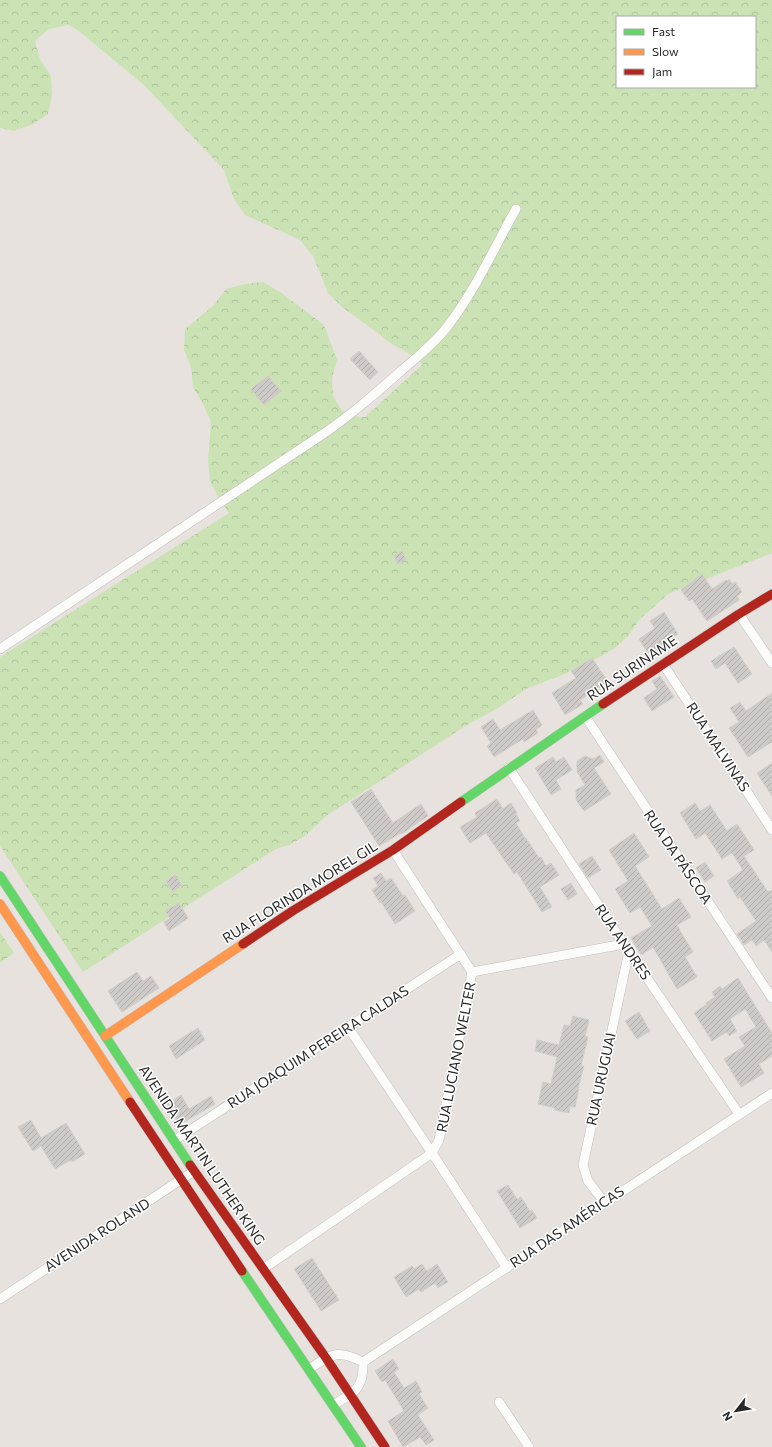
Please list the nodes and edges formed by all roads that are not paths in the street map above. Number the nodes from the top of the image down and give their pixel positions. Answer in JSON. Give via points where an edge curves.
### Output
{"nodes":[{"id":1,"x":516,"y":209,"type":"dead end"},
{"id":2,"x":772,"y":594,"type":"edge"},
{"id":3,"x":739,"y":614,"type":"junction"},
{"id":4,"x":0,"y":649,"type":"edge"},
{"id":5,"x":772,"y":663,"type":"edge"},
{"id":6,"x":663,"y":664,"type":"junction"},
{"id":7,"x":585,"y":716,"type":"junction"},
{"id":8,"x":509,"y":768,"type":"junction"},
{"id":9,"x":772,"y":830,"type":"edge"},
{"id":10,"x":393,"y":850,"type":"junction"},
{"id":11,"x":0,"y":876,"type":"edge"},
{"id":12,"x":0,"y":904,"type":"edge"},
{"id":13,"x":627,"y":948,"type":"junction"},
{"id":14,"x":461,"y":954,"type":"junction"},
{"id":15,"x":472,"y":972,"type":"junction"},
{"id":16,"x":772,"y":998,"type":"edge"},
{"id":17,"x":348,"y":1027,"type":"junction"},
{"id":18,"x":105,"y":1036,"type":"junction"},
{"id":19,"x":772,"y":1093,"type":"edge"},
{"id":20,"x":739,"y":1114,"type":"junction"},
{"id":21,"x":175,"y":1140,"type":"junction"},
{"id":22,"x":432,"y":1153,"type":"junction"},
{"id":23,"x":194,"y":1171,"type":"junction"},
{"id":24,"x":181,"y":1180,"type":"junction"},
{"id":25,"x":604,"y":1202,"type":"junction"},
{"id":26,"x":507,"y":1268,"type":"junction"},
{"id":27,"x":263,"y":1269,"type":"junction"},
{"id":28,"x":0,"y":1299,"type":"edge"},
{"id":29,"x":326,"y":1358,"type":"junction"},
{"id":30,"x":363,"y":1362,"type":"junction"},
{"id":31,"x":309,"y":1370,"type":"junction"},
{"id":32,"x":351,"y":1394,"type":"junction"},
{"id":33,"x":499,"y":1402,"type":"dead end"},
{"id":34,"x":333,"y":1405,"type":"junction"},
{"id":35,"x":361,"y":1447,"type":"edge"},
{"id":36,"x":385,"y":1447,"type":"edge"},
{"id":37,"x":529,"y":1447,"type":"edge"}],
"edges":[{"from":1,"to":4,"type":"street","via":[[462,305],[446,327],[430,346],[370,399],[323,434]]},
{"from":2,"to":3,"type":"main road","name":"RUA SURINAME"},
{"from":3,"to":5,"type":"street"},
{"from":3,"to":6,"type":"main road","name":"RUA SURINAME"},
{"from":6,"to":7,"type":"main road","name":"RUA SURINAME"},
{"from":6,"to":9,"type":"street","name":"RUA MALVINAS"},
{"from":7,"to":8,"type":"main road","name":"RUA SURINAME"},
{"from":7,"to":16,"type":"street","name":"RUA DA PÁSCOA"},
{"from":8,"to":10,"type":"main road","name":"RUA FLORINDA MOREL GIL"},
{"from":8,"to":13,"type":"street","name":"RUA ANDRES"},
{"from":10,"to":14,"type":"street","name":"RUA LUCIANO WELTER"},
{"from":10,"to":18,"type":"main road","name":"RUA FLORINDA MOREL GIL","via":[[294,910]]},
{"from":11,"to":18,"type":"main road","name":"AVENIDA MARTIN LUTHER KING"},
{"from":12,"to":24,"type":"main road"},
{"from":13,"to":15,"type":"street"},
{"from":13,"to":20,"type":"street","name":"RUA ANDRES"},
{"from":13,"to":25,"type":"street","name":"RUA URUGUAI","via":[[583,1165],[588,1181]]},
{"from":14,"to":15,"type":"street","name":"RUA LUCIANO WELTER"},
{"from":14,"to":17,"type":"street","name":"RUA JOAQUIM PEREIRA CALDAS"},
{"from":15,"to":22,"type":"street","name":"RUA LUCIANO WELTER","via":[[439,1140]]},
{"from":17,"to":21,"type":"street","name":"RUA JOAQUIM PEREIRA CALDAS"},
{"from":17,"to":22,"type":"street"},
{"from":18,"to":21,"type":"main road","name":"AVENIDA MARTIN LUTHER KING"},
{"from":19,"to":20,"type":"street","name":"RUA DAS AMÉRICAS"},
{"from":20,"to":25,"type":"street","name":"RUA DAS AMÉRICAS"},
{"from":21,"to":23,"type":"main road","name":"AVENIDA MARTIN LUTHER KING"},
{"from":22,"to":26,"type":"street"},
{"from":22,"to":27,"type":"street"},
{"from":23,"to":24,"type":"street","name":"AVENIDA ROLAND"},
{"from":23,"to":27,"type":"main road","name":"AVENIDA MARTIN LUTHER KING"},
{"from":24,"to":28,"type":"street","name":"AVENIDA ROLAND"},
{"from":24,"to":31,"type":"main road"},
{"from":25,"to":26,"type":"street","name":"RUA DAS AMÉRICAS"},
{"from":26,"to":30,"type":"street","name":"RUA DAS AMÉRICAS"},
{"from":27,"to":29,"type":"main road","name":"AVENIDA MARTIN LUTHER KING"},
{"from":29,"to":30,"type":"street","via":[[345,1354]]},
{"from":29,"to":31,"type":"street"},
{"from":29,"to":32,"type":"main road","name":"AVENIDA MARTIN LUTHER KING"},
{"from":30,"to":32,"type":"street","via":[[362,1380]]},
{"from":31,"to":34,"type":"main road"},
{"from":32,"to":34,"type":"street"},
{"from":32,"to":36,"type":"main road","name":"AVENIDA MARTIN LUTHER KING"},
{"from":33,"to":37,"type":"street"},
{"from":34,"to":35,"type":"main road"}]}
